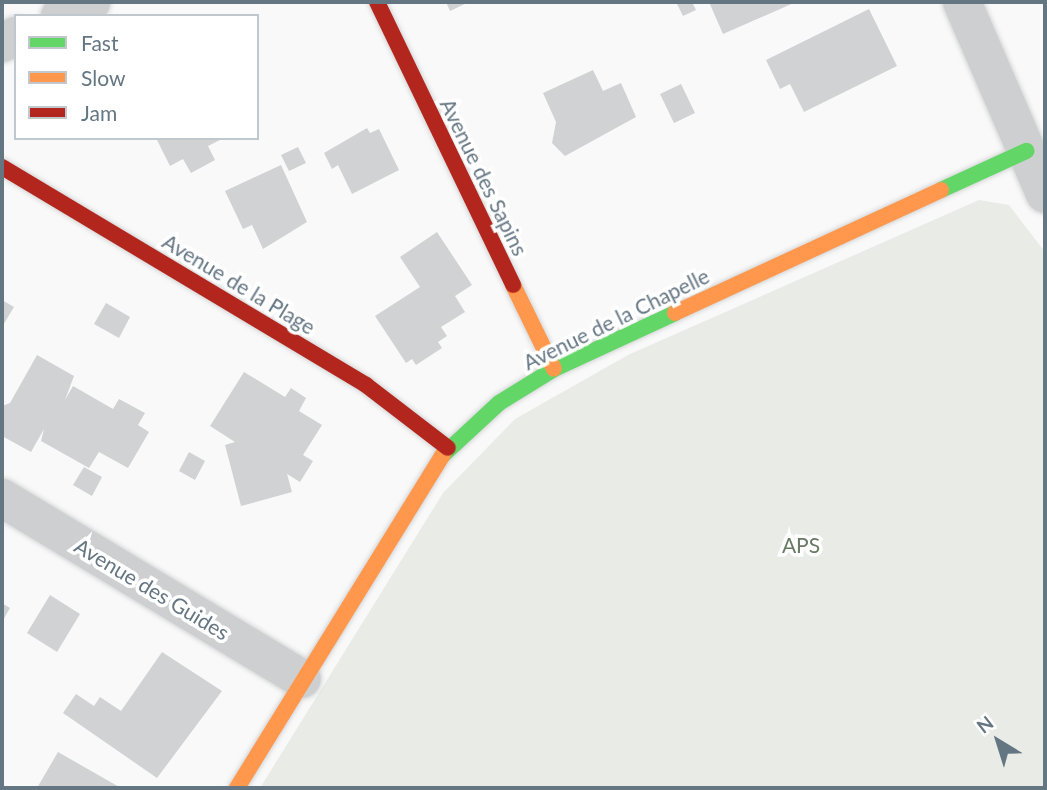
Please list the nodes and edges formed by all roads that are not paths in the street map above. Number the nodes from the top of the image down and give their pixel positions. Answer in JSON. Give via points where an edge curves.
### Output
{"nodes":[{"id":1,"x":91,"y":2,"type":"edge"},
{"id":2,"x":377,"y":2,"type":"edge"},
{"id":3,"x":962,"y":2,"type":"edge"},
{"id":4,"x":64,"y":14,"type":"edge"},
{"id":5,"x":1026,"y":151,"type":"junction"},
{"id":6,"x":2,"y":167,"type":"edge"},
{"id":7,"x":1045,"y":194,"type":"edge"},
{"id":8,"x":554,"y":369,"type":"junction"},
{"id":9,"x":449,"y":448,"type":"junction"},
{"id":10,"x":2,"y":498,"type":"edge"},
{"id":11,"x":302,"y":679,"type":"junction"},
{"id":12,"x":237,"y":788,"type":"edge"}],
"edges":[{"from":1,"to":4,"type":"street"},
{"from":2,"to":8,"type":"street","name":"Avenue des Sapins"},
{"from":3,"to":5,"type":"street"},
{"from":5,"to":7,"type":"street"},
{"from":5,"to":8,"type":"street","name":"Avenue de la Chapelle"},
{"from":6,"to":9,"type":"street","name":"Avenue de la Plage","via":[[366,385]]},
{"from":8,"to":9,"type":"street","name":"Avenue de la Chapelle","via":[[499,403]]},
{"from":9,"to":11,"type":"street","name":"Avenue de la Chapelle"},
{"from":10,"to":11,"type":"street","name":"Avenue des Guides"},
{"from":11,"to":12,"type":"street","name":"Avenue de la Chapelle"}]}
